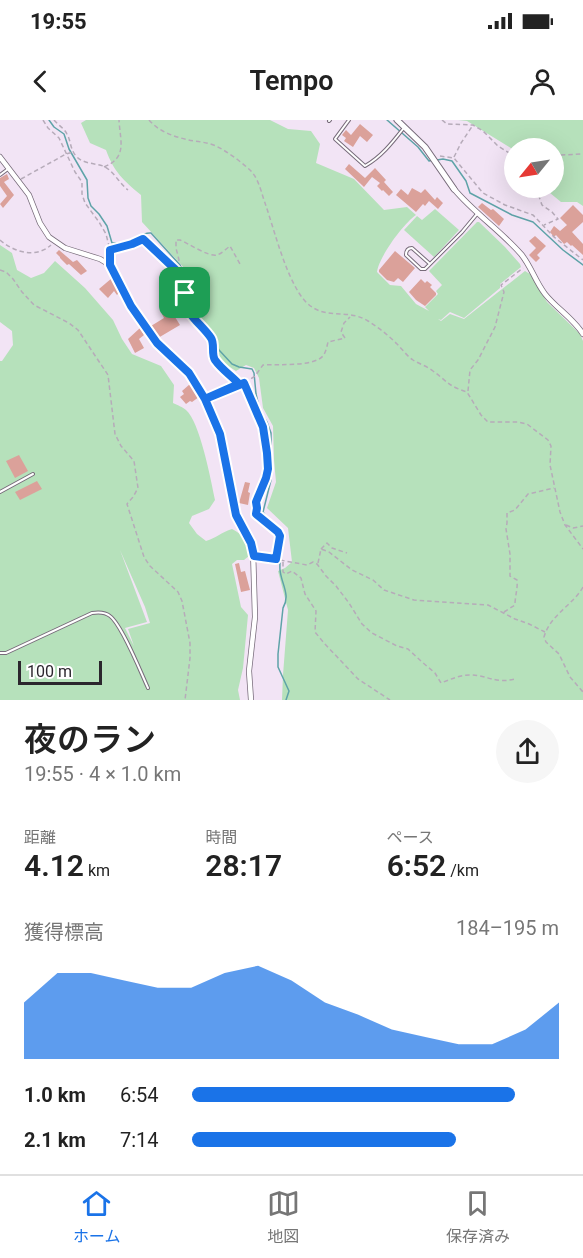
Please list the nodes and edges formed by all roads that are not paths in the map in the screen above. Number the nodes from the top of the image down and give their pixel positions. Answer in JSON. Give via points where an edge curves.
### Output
{"nodes":[{"id":1,"x":348,"y":120,"type":"edge"},
{"id":2,"x":397,"y":120,"type":"edge"},
{"id":3,"x":404,"y":129,"type":"junction"},
{"id":4,"x":0,"y":157,"type":"edge"},
{"id":5,"x":8,"y":169,"type":"junction"},
{"id":6,"x":0,"y":175,"type":"edge"},
{"id":7,"x":454,"y":189,"type":"joint"},
{"id":8,"x":478,"y":213,"type":"junction"},
{"id":9,"x":430,"y":264,"type":"junction"},
{"id":10,"x":583,"y":334,"type":"edge"},
{"id":11,"x":33,"y":474,"type":"dead end"},
{"id":12,"x":0,"y":492,"type":"edge"},
{"id":13,"x":0,"y":653,"type":"edge"},
{"id":14,"x":148,"y":688,"type":"dead end"},
{"id":15,"x":252,"y":700,"type":"edge"}],
"edges":[{"from":1,"to":3,"type":"lane","via":[[335,139],[365,166]]},
{"from":2,"to":3,"type":"street"},
{"from":3,"to":7,"type":"street","via":[[420,141]]},
{"from":4,"to":5,"type":"street"},
{"from":5,"to":6,"type":"lane"},
{"from":5,"to":15,"type":"street","via":[[29,195],[44,229],[55,242],[110,265],[148,333],[189,373],[205,399],[220,434],[236,515],[254,556],[255,616],[249,671]]},
{"from":7,"to":8,"type":"street"},
{"from":8,"to":9,"type":"lane"},
{"from":8,"to":10,"type":"street","via":[[520,253],[543,291]]},
{"from":9,"to":9,"type":"lane","via":[[412,248],[406,251],[422,269]]},
{"from":11,"to":12,"type":"lane"},
{"from":13,"to":14,"type":"lane","via":[[92,612],[101,612],[110,616],[120,629]]}]}
